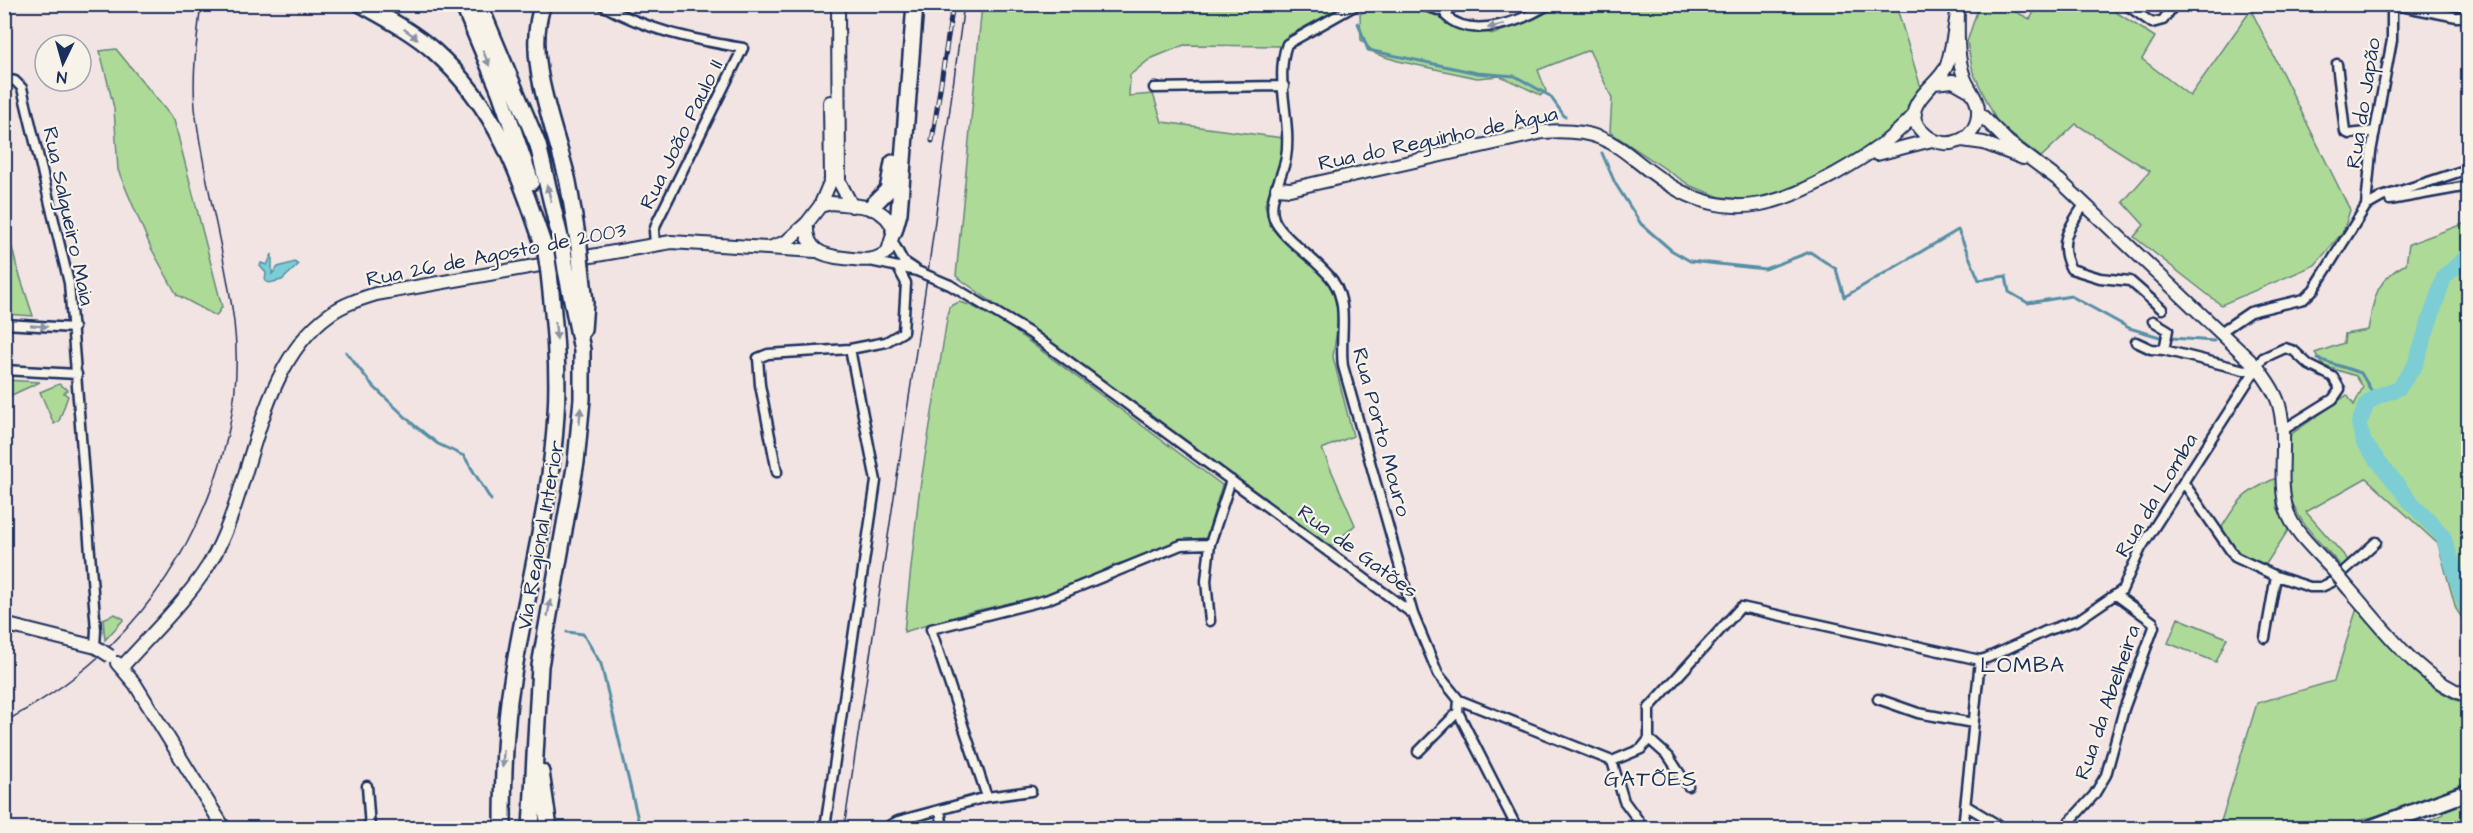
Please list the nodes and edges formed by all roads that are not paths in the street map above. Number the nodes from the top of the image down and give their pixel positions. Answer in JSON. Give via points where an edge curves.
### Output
{"nodes":[{"id":1,"x":361,"y":4,"type":"edge"},
{"id":2,"x":463,"y":4,"type":"edge"},
{"id":3,"x":479,"y":4,"type":"edge"},
{"id":4,"x":543,"y":4,"type":"edge"},
{"id":5,"x":600,"y":4,"type":"edge"},
{"id":6,"x":830,"y":4,"type":"edge"},
{"id":7,"x":838,"y":4,"type":"edge"},
{"id":8,"x":905,"y":4,"type":"edge"},
{"id":9,"x":915,"y":4,"type":"edge"},
{"id":10,"x":1358,"y":4,"type":"edge"},
{"id":11,"x":1421,"y":4,"type":"edge"},
{"id":12,"x":1454,"y":4,"type":"edge"},
{"id":13,"x":1549,"y":4,"type":"edge"},
{"id":14,"x":2125,"y":4,"type":"edge"},
{"id":15,"x":2175,"y":4,"type":"edge"},
{"id":16,"x":1958,"y":5,"type":"edge"},
{"id":17,"x":2391,"y":5,"type":"edge"},
{"id":18,"x":1447,"y":13,"type":"junction"},
{"id":19,"x":2468,"y":15,"type":"edge"},
{"id":20,"x":2469,"y":47,"type":"edge"},
{"id":21,"x":2337,"y":64,"type":"dead end"},
{"id":22,"x":4,"y":79,"type":"edge"},
{"id":23,"x":1934,"y":83,"type":"junction"},
{"id":24,"x":1284,"y":86,"type":"junction"},
{"id":25,"x":1154,"y":88,"type":"dead end"},
{"id":26,"x":1969,"y":90,"type":"junction"},
{"id":27,"x":1978,"y":112,"type":"junction"},
{"id":28,"x":1915,"y":114,"type":"junction"},
{"id":29,"x":2375,"y":131,"type":"junction"},
{"id":30,"x":1932,"y":140,"type":"junction"},
{"id":31,"x":1962,"y":140,"type":"junction"},
{"id":32,"x":1864,"y":158,"type":"junction"},
{"id":33,"x":2033,"y":162,"type":"junction"},
{"id":34,"x":2469,"y":169,"type":"edge"},
{"id":35,"x":2469,"y":186,"type":"edge"},
{"id":36,"x":1277,"y":188,"type":"junction"},
{"id":37,"x":2084,"y":205,"type":"junction"},
{"id":38,"x":820,"y":206,"type":"junction"},
{"id":39,"x":852,"y":206,"type":"junction"},
{"id":40,"x":2366,"y":206,"type":"junction"},
{"id":41,"x":871,"y":207,"type":"junction"},
{"id":42,"x":807,"y":223,"type":"junction"},
{"id":43,"x":894,"y":237,"type":"junction"},
{"id":44,"x":655,"y":244,"type":"junction"},
{"id":45,"x":765,"y":250,"type":"junction"},
{"id":46,"x":816,"y":251,"type":"junction"},
{"id":47,"x":546,"y":253,"type":"junction"},
{"id":48,"x":870,"y":261,"type":"junction"},
{"id":49,"x":574,"y":268,"type":"junction"},
{"id":50,"x":898,"y":268,"type":"junction"},
{"id":51,"x":917,"y":271,"type":"junction"},
{"id":52,"x":2162,"y":309,"type":"dead end"},
{"id":53,"x":2153,"y":321,"type":"dead end"},
{"id":54,"x":4,"y":324,"type":"edge"},
{"id":55,"x":74,"y":328,"type":"junction"},
{"id":56,"x":2222,"y":331,"type":"junction"},
{"id":57,"x":2136,"y":342,"type":"dead end"},
{"id":58,"x":850,"y":349,"type":"junction"},
{"id":59,"x":2164,"y":350,"type":"junction"},
{"id":60,"x":2258,"y":368,"type":"junction"},
{"id":61,"x":4,"y":370,"type":"edge"},
{"id":62,"x":77,"y":374,"type":"junction"},
{"id":63,"x":2283,"y":430,"type":"junction"},
{"id":64,"x":777,"y":472,"type":"dead end"},
{"id":65,"x":1231,"y":480,"type":"junction"},
{"id":66,"x":2184,"y":483,"type":"junction"},
{"id":67,"x":2376,"y":542,"type":"dead end"},
{"id":68,"x":1210,"y":544,"type":"junction"},
{"id":69,"x":2339,"y":570,"type":"junction"},
{"id":70,"x":2276,"y":576,"type":"junction"},
{"id":71,"x":2116,"y":595,"type":"junction"},
{"id":72,"x":1413,"y":614,"type":"junction"},
{"id":73,"x":1210,"y":621,"type":"dead end"},
{"id":74,"x":4,"y":624,"type":"edge"},
{"id":75,"x":2265,"y":638,"type":"dead end"},
{"id":76,"x":96,"y":647,"type":"junction"},
{"id":77,"x":1980,"y":660,"type":"junction"},
{"id":78,"x":122,"y":667,"type":"junction"},
{"id":79,"x":2469,"y":696,"type":"edge"},
{"id":80,"x":1878,"y":699,"type":"dead end"},
{"id":81,"x":1459,"y":700,"type":"junction"},
{"id":82,"x":1458,"y":712,"type":"junction"},
{"id":83,"x":1973,"y":723,"type":"junction"},
{"id":84,"x":1649,"y":738,"type":"junction"},
{"id":85,"x":534,"y":745,"type":"junction"},
{"id":86,"x":1418,"y":752,"type":"dead end"},
{"id":87,"x":1612,"y":761,"type":"junction"},
{"id":88,"x":367,"y":786,"type":"dead end"},
{"id":89,"x":1688,"y":786,"type":"dead end"},
{"id":90,"x":1031,"y":791,"type":"dead end"},
{"id":91,"x":2463,"y":794,"type":"edge"},
{"id":92,"x":987,"y":796,"type":"junction"},
{"id":93,"x":1965,"y":805,"type":"junction"},
{"id":94,"x":940,"y":810,"type":"junction"},
{"id":95,"x":224,"y":828,"type":"edge"},
{"id":96,"x":370,"y":828,"type":"edge"},
{"id":97,"x":503,"y":828,"type":"edge"},
{"id":98,"x":531,"y":828,"type":"edge"},
{"id":99,"x":549,"y":828,"type":"edge"},
{"id":100,"x":825,"y":828,"type":"edge"},
{"id":101,"x":891,"y":828,"type":"edge"},
{"id":102,"x":944,"y":828,"type":"edge"},
{"id":103,"x":1517,"y":828,"type":"edge"},
{"id":104,"x":1644,"y":828,"type":"edge"},
{"id":105,"x":1963,"y":828,"type":"edge"},
{"id":106,"x":2003,"y":828,"type":"edge"},
{"id":107,"x":2064,"y":828,"type":"edge"},
{"id":108,"x":2371,"y":828,"type":"edge"}],
"edges":[{"from":1,"to":47,"type":"highway","one_way":true,"via":[[434,50],[471,90],[501,135],[522,181]]},
{"from":2,"to":47,"type":"highway","one_way":true,"via":[[521,148],[538,205]]},
{"from":49,"to":3,"type":"highway","one_way":true,"bridge":true,"via":[[563,250],[538,145]]},
{"from":4,"to":49,"type":"highway","bridge":true,"via":[[538,54],[579,246]]},
{"from":5,"to":44,"type":"street","name":"Rua João Paulo II","via":[[656,30],[743,48],[657,222]]},
{"from":6,"to":38,"type":"main road","via":[[831,180]]},
{"from":7,"to":39,"type":"main road","via":[[839,181]]},
{"from":8,"to":41,"type":"highway","via":[[892,178],[888,190]]},
{"from":9,"to":43,"type":"highway"},
{"from":10,"to":24,"type":"street","name":"Rua Porto Mouro","via":[[1287,44]]},
{"from":11,"to":18,"type":"street"},
{"from":12,"to":18,"type":"street"},
{"from":13,"to":18,"type":"street","one_way":true,"via":[[1492,28],[1452,20]]},
{"from":14,"to":15,"type":"street","via":[[2152,23],[2163,20]]},
{"from":16,"to":23,"type":"main road","via":[[1947,64]]},
{"from":16,"to":26,"type":"main road","via":[[1960,64]]},
{"from":17,"to":19,"type":"street","via":[[2457,17]]},
{"from":17,"to":29,"type":"street","name":"Rua do Japão","via":[[2392,40]]},
{"from":19,"to":20,"type":"street"},
{"from":21,"to":29,"type":"street","via":[[2345,132]]},
{"from":22,"to":55,"type":"street","name":"Rua Salgueiro Maia","via":[[15,81],[22,88],[69,283]]},
{"from":23,"to":26,"type":"main road","via":[[1953,81]]},
{"from":23,"to":28,"type":"main road","via":[[1920,96]]},
{"from":24,"to":25,"type":"street"},
{"from":24,"to":36,"type":"street","name":"Rua Porto Mouro","via":[[1286,155]]},
{"from":26,"to":27,"type":"main road"},
{"from":27,"to":31,"type":"main road","via":[[1974,128]]},
{"from":27,"to":33,"type":"main road"},
{"from":28,"to":30,"type":"main road"},
{"from":28,"to":32,"type":"main road","name":"Rua do Reguinho de Água"},
{"from":29,"to":40,"type":"street","name":"Rua do Japão"},
{"from":30,"to":31,"type":"main road"},
{"from":30,"to":32,"type":"main road","name":"Rua do Reguinho de Água"},
{"from":31,"to":33,"type":"main road","via":[[1984,143]]},
{"from":32,"to":36,"type":"main road","name":"Rua do Reguinho de Água","via":[[1784,199],[1733,206],[1697,199],[1679,190],[1615,143],[1587,133],[1557,131],[1290,189]]},
{"from":33,"to":37,"type":"main road"},
{"from":34,"to":40,"type":"street","via":[[2382,197]]},
{"from":35,"to":40,"type":"street"},
{"from":36,"to":72,"type":"street","name":"Rua Porto Mouro","via":[[1271,208],[1275,222],[1334,282],[1344,311],[1340,342],[1343,366]]},
{"from":37,"to":52,"type":"street","via":[[2063,242],[2071,269],[2100,278],[2130,281]]},
{"from":37,"to":56,"type":"main road"},
{"from":38,"to":39,"type":"main road"},
{"from":38,"to":42,"type":"main road"},
{"from":39,"to":41,"type":"main road"},
{"from":40,"to":56,"type":"street","via":[[2304,299],[2250,312]]},
{"from":41,"to":43,"type":"main road","via":[[884,213]]},
{"from":42,"to":45,"type":"main road","via":[[786,242]]},
{"from":42,"to":46,"type":"main road","via":[[806,233]]},
{"from":43,"to":48,"type":"main road","via":[[888,251]]},
{"from":43,"to":51,"type":"street","name":"Rua de Gatões","via":[[903,261]]},
{"from":44,"to":45,"type":"main road","name":"Rua 26 de Agosto de 2003","via":[[693,242]]},
{"from":44,"to":78,"type":"main road","name":"Rua 26 de Agosto de 2003","via":[[376,294],[330,314],[303,339],[279,378],[215,553]]},
{"from":45,"to":46,"type":"main road","name":"Rua 26 de Agosto de 2003"},
{"from":46,"to":48,"type":"main road","via":[[826,256]]},
{"from":47,"to":97,"type":"highway","name":"Via Regional Interior","one_way":true,"bridge":true,"via":[[558,356],[556,415],[551,466],[509,701]]},
{"from":48,"to":50,"type":"street","name":"Rua de Gatões"},
{"from":85,"to":49,"type":"highway","name":"Via Regional Interior","one_way":true,"via":[[544,638],[576,462],[582,399],[585,302]]},
{"from":50,"to":51,"type":"street","name":"Rua de Gatões"},
{"from":50,"to":58,"type":"street","via":[[906,283],[903,332],[886,342]]},
{"from":51,"to":65,"type":"street","name":"Rua de Gatões","bridge":true,"via":[[950,285],[1030,333]]},
{"from":53,"to":59,"type":"street","via":[[2168,330]]},
{"from":54,"to":55,"type":"street","one_way":true},
{"from":55,"to":62,"type":"street","name":"Rua Salgueiro Maia"},
{"from":56,"to":60,"type":"main road"},
{"from":57,"to":59,"type":"street"},
{"from":58,"to":64,"type":"street","via":[[768,354],[758,358]]},
{"from":58,"to":100,"type":"street","via":[[876,481]]},
{"from":59,"to":60,"type":"street","via":[[2244,370]]},
{"from":60,"to":63,"type":"main road","via":[[2272,387]]},
{"from":60,"to":63,"type":"street","name":"Rua da Lomba","via":[[2263,358],[2285,348],[2338,382],[2339,394]]},
{"from":60,"to":66,"type":"street","name":"Rua da Lomba"},
{"from":61,"to":62,"type":"street"},
{"from":62,"to":76,"type":"street","name":"Rua Salgueiro Maia"},
{"from":63,"to":69,"type":"main road","via":[[2282,489],[2288,514]]},
{"from":65,"to":68,"type":"street"},
{"from":65,"to":72,"type":"street","name":"Rua de Gatões"},
{"from":66,"to":70,"type":"street","via":[[2235,557]]},
{"from":66,"to":71,"type":"street","name":"Rua da Lomba","via":[[2141,548]]},
{"from":67,"to":69,"type":"street"},
{"from":68,"to":73,"type":"street","via":[[1206,581]]},
{"from":68,"to":92,"type":"street","via":[[1181,545],[1046,600],[932,629]]},
{"from":69,"to":70,"type":"street","via":[[2321,587]]},
{"from":69,"to":79,"type":"main road","bridge":true,"via":[[2349,589],[2419,667],[2446,688]]},
{"from":70,"to":75,"type":"street"},
{"from":71,"to":77,"type":"street","name":"Rua da Lomba","via":[[2078,620]]},
{"from":71,"to":107,"type":"street","name":"Rua da Abelheira","via":[[2153,621],[2154,627],[2124,709],[2106,775],[2094,795]]},
{"from":72,"to":81,"type":"street","name":"Rua de Gatões","via":[[1438,674]]},
{"from":74,"to":76,"type":"main road"},
{"from":76,"to":78,"type":"main road","bridge":true},
{"from":77,"to":83,"type":"street"},
{"from":77,"to":84,"type":"street","via":[[1741,607],[1649,708]]},
{"from":78,"to":95,"type":"main road"},
{"from":80,"to":83,"type":"street","via":[[1918,713]]},
{"from":81,"to":82,"type":"street"},
{"from":81,"to":87,"type":"street","name":"Rua de Gatões"},
{"from":82,"to":86,"type":"street"},
{"from":82,"to":103,"type":"street"},
{"from":83,"to":93,"type":"street"},
{"from":84,"to":87,"type":"street","via":[[1641,749]]},
{"from":84,"to":89,"type":"street","via":[[1669,757]]},
{"from":85,"to":98,"type":"highway","name":"Via Regional Interior"},
{"from":85,"to":99,"type":"highway","via":[[541,759]]},
{"from":87,"to":104,"type":"street","via":[[1624,801]]},
{"from":88,"to":96,"type":"street"},
{"from":90,"to":92,"type":"street"},
{"from":91,"to":108,"type":"highway"},
{"from":92,"to":94,"type":"street"},
{"from":93,"to":105,"type":"street"},
{"from":93,"to":106,"type":"street"},
{"from":94,"to":101,"type":"street","via":[[898,821]]},
{"from":94,"to":102,"type":"street"}]}
